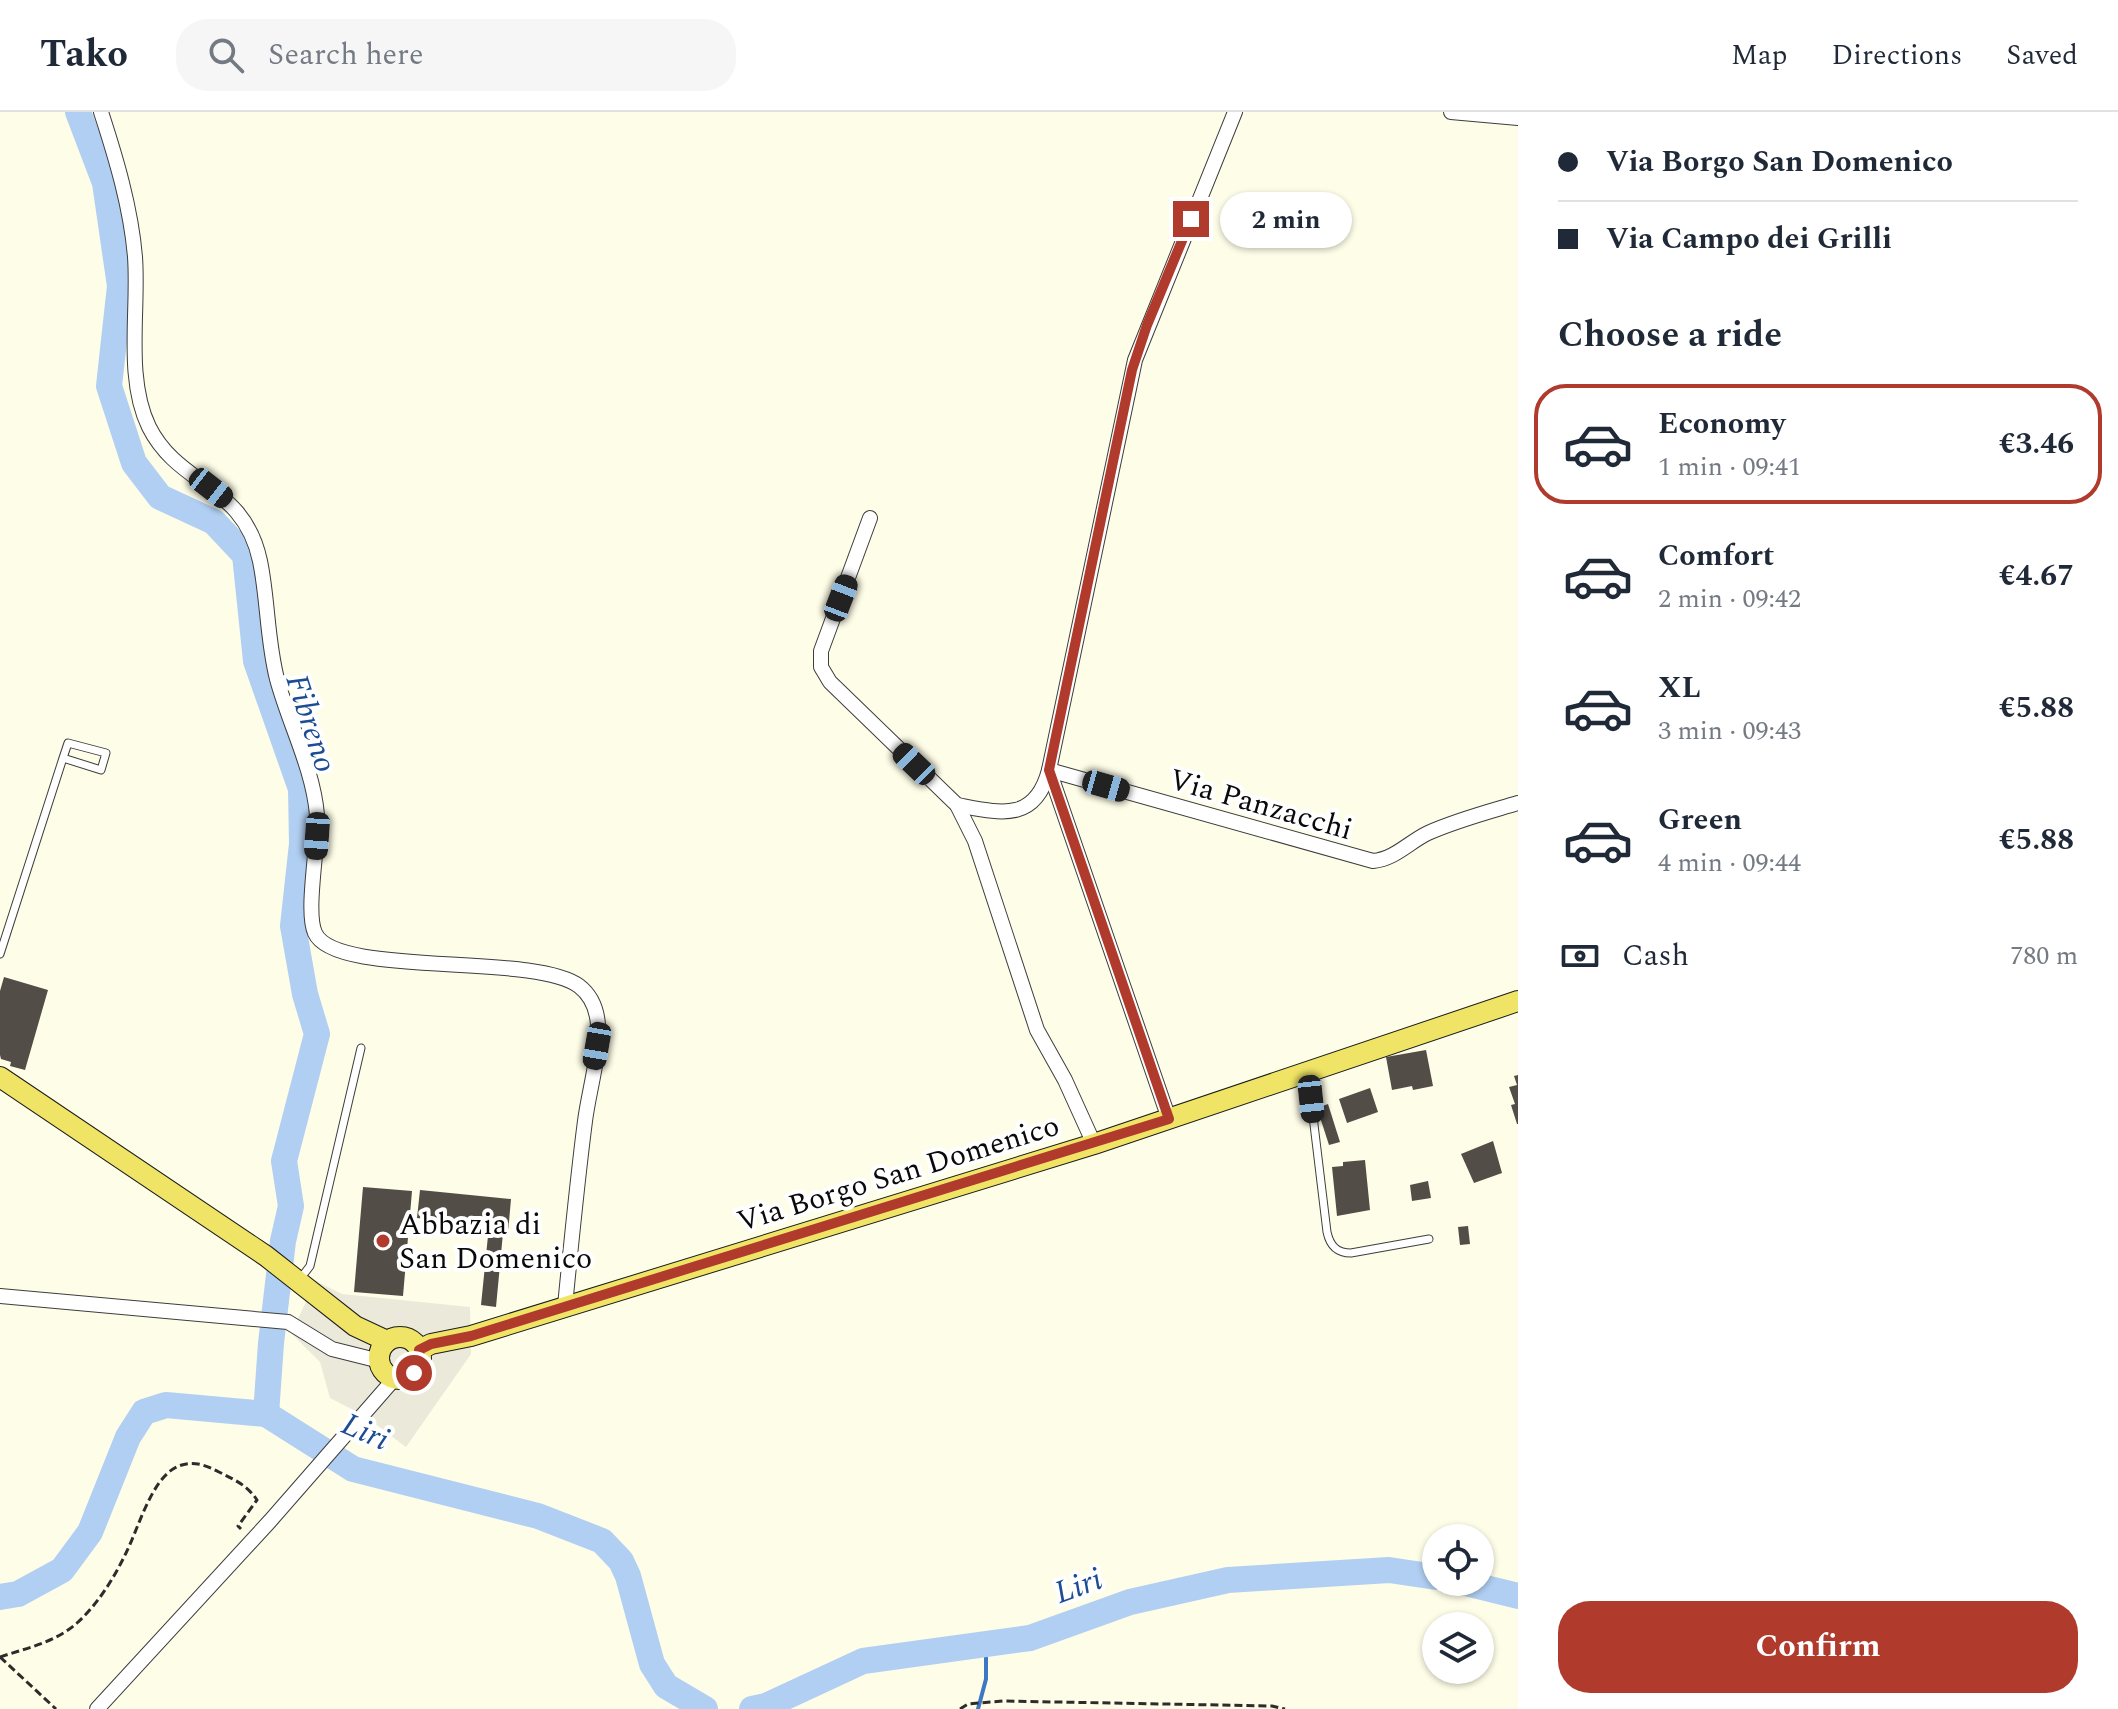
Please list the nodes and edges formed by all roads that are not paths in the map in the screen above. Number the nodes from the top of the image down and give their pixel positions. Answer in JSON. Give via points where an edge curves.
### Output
{"nodes":[{"id":1,"x":101,"y":112,"type":"edge"},
{"id":2,"x":1235,"y":112,"type":"edge"},
{"id":3,"x":1451,"y":112,"type":"edge"},
{"id":4,"x":1518,"y":118,"type":"edge"},
{"id":5,"x":870,"y":518,"type":"dead end"},
{"id":6,"x":63,"y":758,"type":"junction"},
{"id":7,"x":1049,"y":770,"type":"junction"},
{"id":8,"x":1518,"y":803,"type":"edge"},
{"id":9,"x":957,"y":805,"type":"junction"},
{"id":10,"x":0,"y":954,"type":"edge"},
{"id":11,"x":1518,"y":1001,"type":"edge"},
{"id":12,"x":361,"y":1048,"type":"dead end"},
{"id":13,"x":1308,"y":1072,"type":"junction"},
{"id":14,"x":0,"y":1077,"type":"edge"},
{"id":15,"x":1169,"y":1119,"type":"junction"},
{"id":16,"x":1094,"y":1144,"type":"junction"},
{"id":17,"x":1429,"y":1239,"type":"dead end"},
{"id":18,"x":293,"y":1278,"type":"junction"},
{"id":19,"x":0,"y":1296,"type":"edge"},
{"id":20,"x":565,"y":1306,"type":"junction"},
{"id":21,"x":387,"y":1341,"type":"junction"},
{"id":22,"x":419,"y":1350,"type":"junction"},
{"id":23,"x":380,"y":1361,"type":"junction"},
{"id":24,"x":395,"y":1378,"type":"junction"},
{"id":25,"x":97,"y":1709,"type":"edge"}],
"edges":[{"from":1,"to":20,"type":"street","via":[[131,228],[137,383],[143,411],[174,459],[239,511],[257,549],[274,666],[316,806],[311,916],[316,935],[338,951],[553,975],[581,988],[595,1007],[598,1040]]},
{"from":2,"to":7,"type":"street","via":[[1135,360]]},
{"from":3,"to":4,"type":"street"},
{"from":5,"to":9,"type":"street","via":[[821,651],[821,667],[830,682]]},
{"from":6,"to":6,"type":"lane","via":[[101,770],[106,753],[68,743]]},
{"from":6,"to":10,"type":"lane"},
{"from":7,"to":8,"type":"street","name":"Via Panzacchi","via":[[1368,861],[1389,858],[1438,829]]},
{"from":7,"to":9,"type":"street","via":[[1038,797],[1015,811]]},
{"from":7,"to":15,"type":"street"},
{"from":9,"to":16,"type":"street","via":[[978,850],[1037,1030]]},
{"from":11,"to":13,"type":"main road","name":"Via Borgo San Domenico"},
{"from":12,"to":18,"type":"lane","via":[[310,1266]]},
{"from":13,"to":15,"type":"main road","name":"Via Borgo San Domenico"},
{"from":13,"to":17,"type":"lane","via":[[1331,1244],[1351,1253]]},
{"from":14,"to":18,"type":"main road"},
{"from":15,"to":16,"type":"main road","name":"Via Borgo San Domenico"},
{"from":16,"to":20,"type":"main road","name":"Via Borgo San Domenico"},
{"from":18,"to":21,"type":"main road","via":[[355,1326]]},
{"from":19,"to":23,"type":"street","via":[[288,1322],[332,1349]]},
{"from":20,"to":22,"type":"main road","name":"Via Borgo San Domenico"},
{"from":21,"to":22,"type":"main road","via":[[405,1338]]},
{"from":21,"to":23,"type":"main road"},
{"from":22,"to":24,"type":"main road","via":[[418,1369]]},
{"from":23,"to":24,"type":"main road"},
{"from":24,"to":25,"type":"street"}]}
